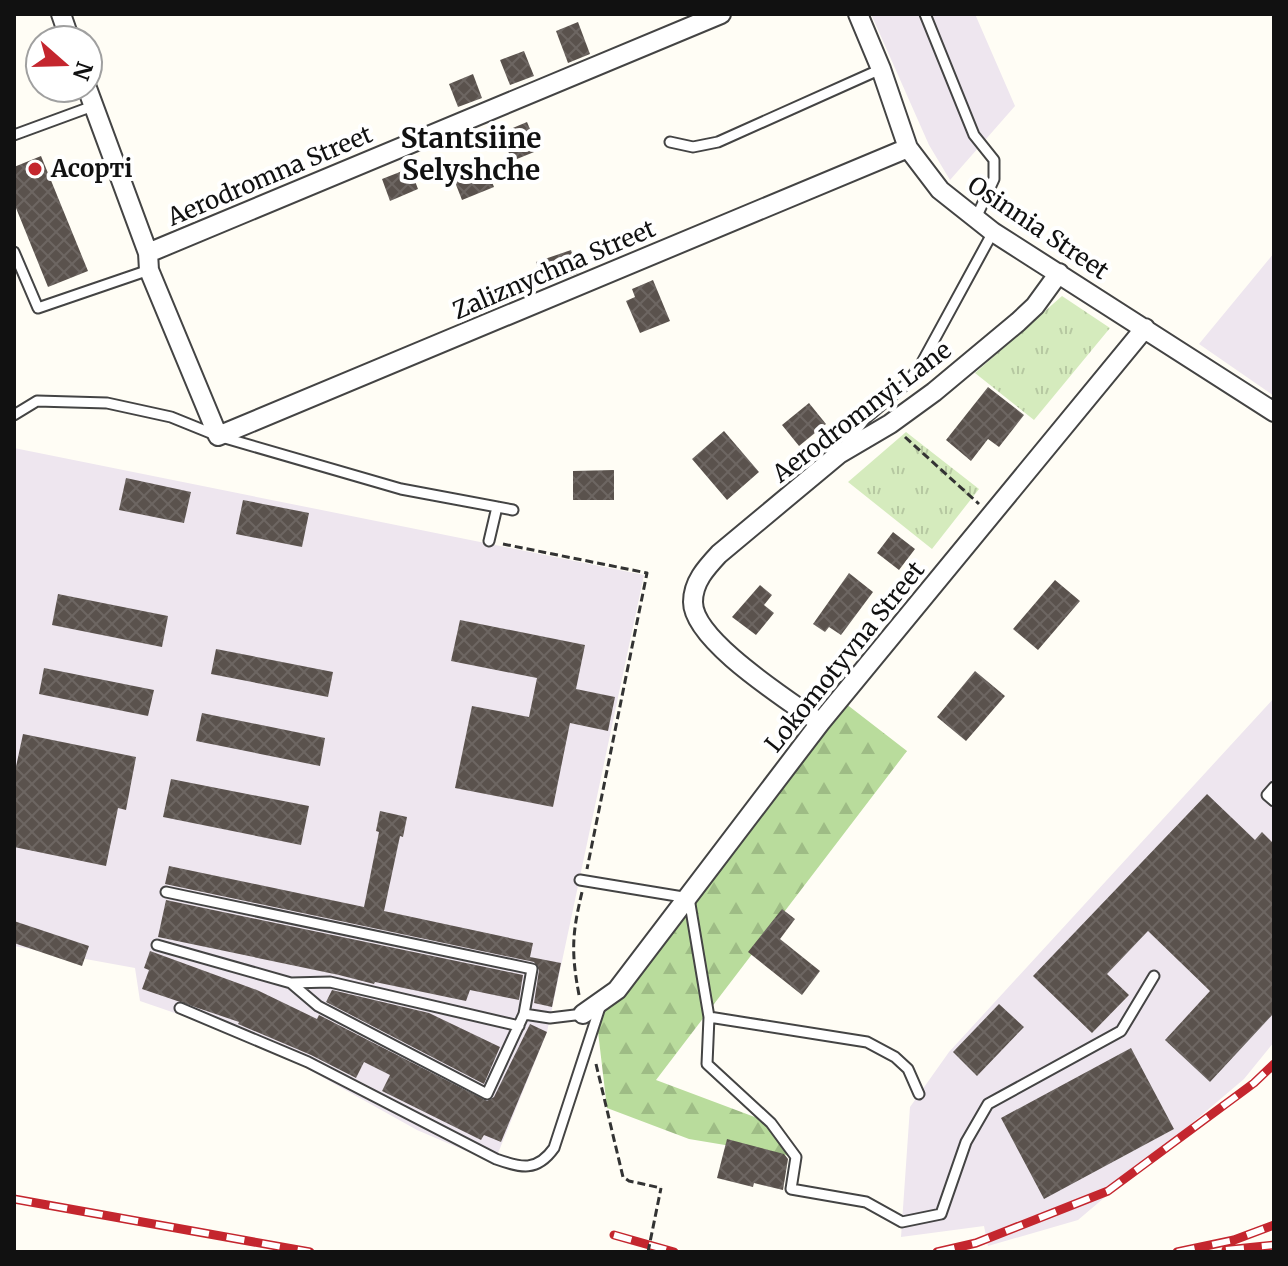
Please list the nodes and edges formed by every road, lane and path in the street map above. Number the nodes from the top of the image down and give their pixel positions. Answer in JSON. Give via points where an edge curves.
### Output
{"nodes":[{"id":1,"x":721,"y":14,"type":"edge"},
{"id":2,"x":858,"y":14,"type":"edge"},
{"id":3,"x":925,"y":14,"type":"edge"},
{"id":4,"x":881,"y":69,"type":"junction"},
{"id":5,"x":76,"y":104,"type":"edge"},
{"id":6,"x":92,"y":104,"type":"edge"},
{"id":7,"x":14,"y":135,"type":"edge"},
{"id":8,"x":670,"y":142,"type":"dead end"},
{"id":9,"x":908,"y":148,"type":"junction"},
{"id":10,"x":975,"y":219,"type":"junction"},
{"id":11,"x":993,"y":232,"type":"junction"},
{"id":12,"x":14,"y":252,"type":"edge"},
{"id":13,"x":148,"y":262,"type":"junction"},
{"id":14,"x":1059,"y":273,"type":"junction"},
{"id":15,"x":1145,"y":328,"type":"junction"},
{"id":16,"x":1274,"y":412,"type":"edge"},
{"id":17,"x":14,"y":415,"type":"edge"},
{"id":18,"x":890,"y":424,"type":"junction"},
{"id":19,"x":218,"y":436,"type":"junction"},
{"id":20,"x":839,"y":454,"type":"junction"},
{"id":21,"x":497,"y":507,"type":"junction"},
{"id":22,"x":513,"y":510,"type":"dead end"},
{"id":23,"x":991,"y":515,"type":"junction"},
{"id":24,"x":489,"y":541,"type":"joint"},
{"id":25,"x":820,"y":723,"type":"junction"},
{"id":26,"x":1274,"y":787,"type":"edge"},
{"id":27,"x":1274,"y":801,"type":"edge"},
{"id":28,"x":582,"y":881,"type":"junction"},
{"id":29,"x":166,"y":892,"type":"dead end"},
{"id":30,"x":689,"y":898,"type":"junction"},
{"id":31,"x":157,"y":945,"type":"dead end"},
{"id":32,"x":1154,"y":976,"type":"dead end"},
{"id":33,"x":291,"y":983,"type":"junction"},
{"id":34,"x":601,"y":1004,"type":"junction"},
{"id":35,"x":180,"y":1008,"type":"dead end"},
{"id":36,"x":524,"y":1014,"type":"junction"},
{"id":37,"x":583,"y":1014,"type":"junction"},
{"id":38,"x":709,"y":1017,"type":"junction"},
{"id":39,"x":519,"y":1026,"type":"junction"},
{"id":40,"x":590,"y":1042,"type":"junction"},
{"id":41,"x":919,"y":1094,"type":"dead end"},
{"id":42,"x":648,"y":1252,"type":"edge"}],
"edges":[{"from":1,"to":13,"type":"street","name":"Aerodromna Street"},
{"from":2,"to":4,"type":"street","name":"Osinnia Street"},
{"from":3,"to":10,"type":"lane","via":[[974,135],[994,160],[994,179]]},
{"from":4,"to":8,"type":"lane","via":[[718,142],[693,147]]},
{"from":4,"to":9,"type":"street","name":"Osinnia Street"},
{"from":5,"to":7,"type":"lane"},
{"from":6,"to":13,"type":"street","name":"Aerodromna Street"},
{"from":9,"to":10,"type":"street","name":"Osinnia Street","via":[[940,190]]},
{"from":9,"to":19,"type":"street","name":"Zaliznychna Street"},
{"from":10,"to":11,"type":"street","name":"Osinnia Street"},
{"from":11,"to":14,"type":"street","name":"Osinnia Street"},
{"from":11,"to":20,"type":"lane","via":[[920,366],[865,419]]},
{"from":12,"to":13,"type":"lane","via":[[38,308]]},
{"from":13,"to":19,"type":"street","name":"Aerodromna Street"},
{"from":14,"to":15,"type":"street","name":"Osinnia Street"},
{"from":14,"to":18,"type":"street","name":"Aerodromnyi Lane","via":[[1018,322]]},
{"from":15,"to":16,"type":"street","name":"Osinnia Street"},
{"from":15,"to":23,"type":"street","name":"Lokomotyvna Street"},
{"from":17,"to":19,"type":"lane","via":[[37,401],[107,403],[171,417]]},
{"from":18,"to":20,"type":"street","name":"Aerodromnyi Lane"},
{"from":18,"to":23,"type":"path"},
{"from":19,"to":21,"type":"lane","via":[[401,489]]},
{"from":20,"to":25,"type":"street","name":"Aerodromnyi Lane","via":[[719,554],[694,587],[692,605],[738,664]]},
{"from":21,"to":22,"type":"lane"},
{"from":21,"to":24,"type":"lane"},
{"from":23,"to":25,"type":"street","name":"Lokomotyvna Street"},
{"from":24,"to":28,"type":"path","via":[[647,573]]},
{"from":25,"to":30,"type":"street","name":"Lokomotyvna Street"},
{"from":26,"to":27,"type":"lane","via":[[1267,795]]},
{"from":28,"to":30,"type":"lane"},
{"from":28,"to":37,"type":"path","via":[[572,931]]},
{"from":29,"to":36,"type":"lane","via":[[532,969]]},
{"from":30,"to":34,"type":"street","name":"Lokomotyvna Street"},
{"from":30,"to":38,"type":"lane"},
{"from":31,"to":33,"type":"lane"},
{"from":32,"to":38,"type":"lane","via":[[1121,1031],[988,1104],[966,1142],[941,1214],[902,1222],[866,1202],[791,1189],[796,1157],[771,1123],[707,1064]]},
{"from":33,"to":39,"type":"lane","via":[[330,982]]},
{"from":33,"to":39,"type":"lane","via":[[318,1006],[487,1094]]},
{"from":34,"to":37,"type":"street","name":"Lokomotyvna Street"},
{"from":34,"to":40,"type":"lane"},
{"from":35,"to":40,"type":"lane","via":[[308,1062],[496,1159],[527,1166],[546,1160],[554,1148]]},
{"from":36,"to":37,"type":"lane"},
{"from":36,"to":39,"type":"lane"},
{"from":38,"to":41,"type":"lane","via":[[867,1042],[908,1069]]},
{"from":40,"to":42,"type":"path","bridge":true,"via":[[623,1177],[661,1188]]}]}
